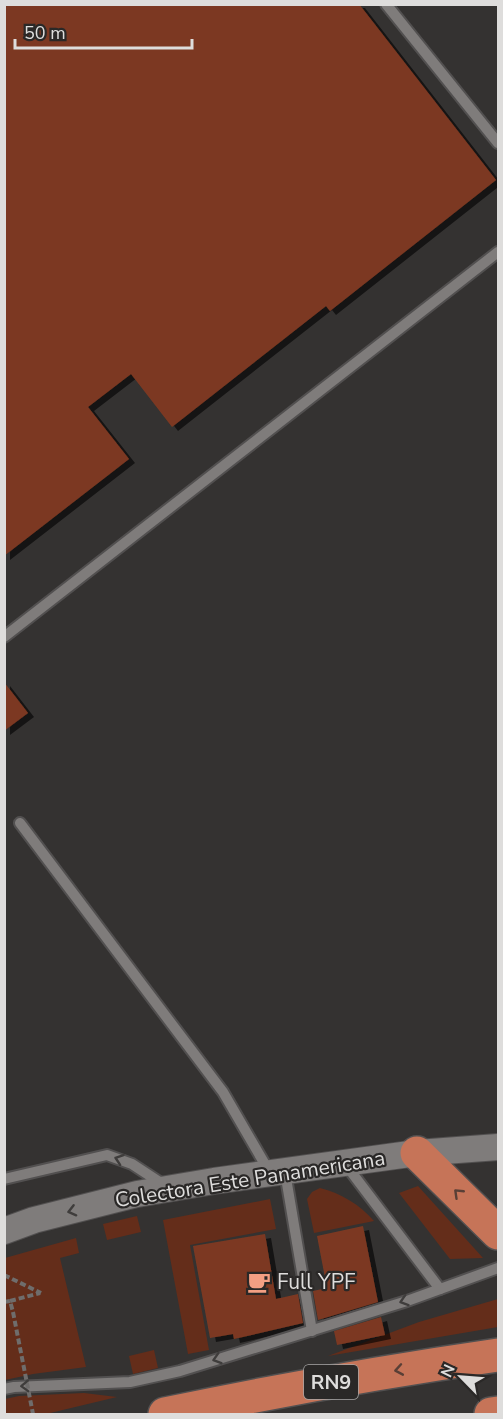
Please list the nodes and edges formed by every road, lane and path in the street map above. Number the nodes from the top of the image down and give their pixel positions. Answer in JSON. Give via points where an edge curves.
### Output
{"nodes":[{"id":1,"x":386,"y":4,"type":"edge"},
{"id":2,"x":498,"y":143,"type":"edge"},
{"id":3,"x":498,"y":252,"type":"edge"},
{"id":4,"x":4,"y":637,"type":"edge"},
{"id":5,"x":20,"y":823,"type":"dead end"},
{"id":6,"x":498,"y":1147,"type":"edge"},
{"id":7,"x":417,"y":1153,"type":"junction"},
{"id":8,"x":345,"y":1163,"type":"junction"},
{"id":9,"x":278,"y":1172,"type":"junction"},
{"id":10,"x":4,"y":1179,"type":"edge"},
{"id":11,"x":170,"y":1189,"type":"junction"},
{"id":12,"x":4,"y":1231,"type":"edge"},
{"id":13,"x":498,"y":1233,"type":"edge"},
{"id":14,"x":498,"y":1268,"type":"edge"},
{"id":15,"x":4,"y":1275,"type":"edge"},
{"id":16,"x":440,"y":1289,"type":"junction"},
{"id":17,"x":7,"y":1302,"type":"edge"},
{"id":18,"x":312,"y":1330,"type":"junction"},
{"id":19,"x":498,"y":1354,"type":"edge"},
{"id":20,"x":4,"y":1389,"type":"edge"},
{"id":21,"x":498,"y":1413,"type":"edge"},
{"id":22,"x":33,"y":1414,"type":"edge"},
{"id":23,"x":165,"y":1414,"type":"edge"},
{"id":24,"x":491,"y":1414,"type":"edge"}],
"edges":[{"from":1,"to":2,"type":"lane"},
{"from":3,"to":4,"type":"lane"},
{"from":5,"to":9,"type":"lane","via":[[223,1092]]},
{"from":6,"to":7,"type":"street","name":"Colectora Este Panamericana"},
{"from":7,"to":8,"type":"street","name":"Colectora Este Panamericana"},
{"from":13,"to":7,"type":"highway","one_way":true},
{"from":8,"to":9,"type":"street","name":"Colectora Este Panamericana"},
{"from":8,"to":16,"type":"lane"},
{"from":9,"to":11,"type":"street","name":"Colectora Este Panamericana"},
{"from":9,"to":18,"type":"lane"},
{"from":11,"to":10,"type":"lane","one_way":true,"via":[[132,1164],[107,1155]]},
{"from":11,"to":12,"type":"street","name":"Colectora Este Panamericana","one_way":true,"via":[[34,1220]]},
{"from":14,"to":16,"type":"lane"},
{"from":15,"to":17,"type":"path","via":[[41,1293]]},
{"from":16,"to":18,"type":"lane","one_way":true},
{"from":17,"to":22,"type":"path","bridge":true},
{"from":18,"to":20,"type":"lane","one_way":true,"via":[[180,1371],[130,1382]]},
{"from":19,"to":23,"type":"highway","number":"RN9","one_way":true},
{"from":21,"to":24,"type":"highway"}]}
